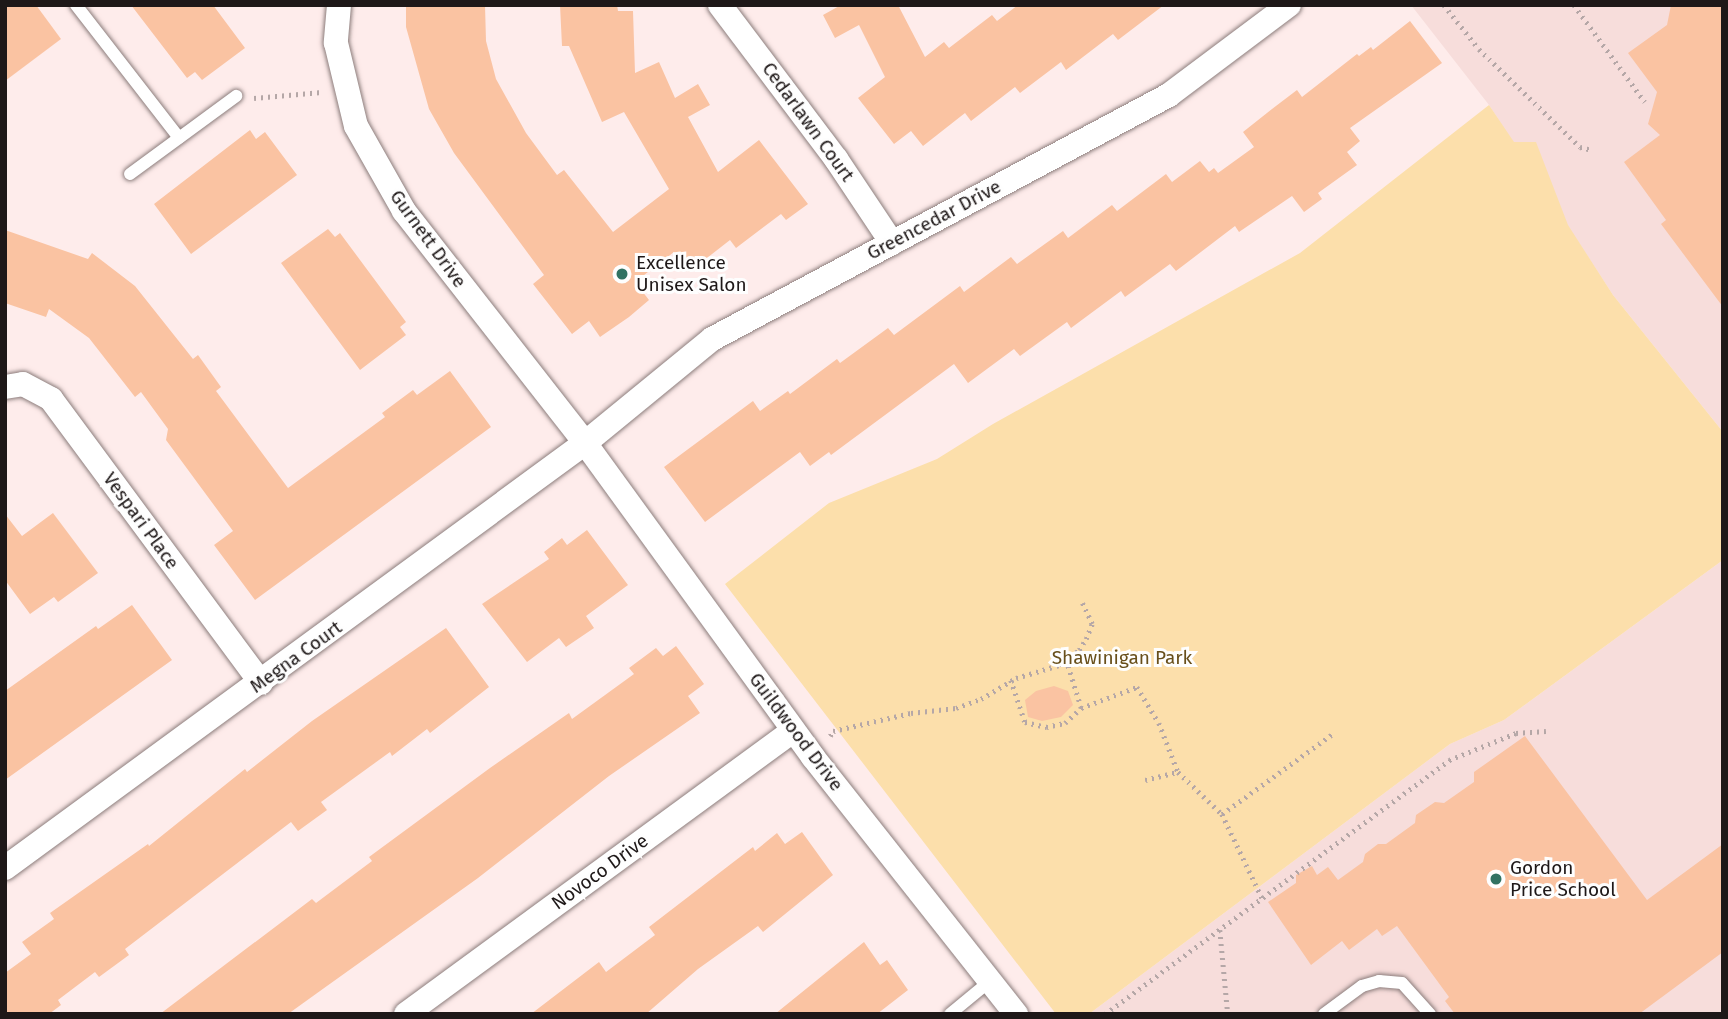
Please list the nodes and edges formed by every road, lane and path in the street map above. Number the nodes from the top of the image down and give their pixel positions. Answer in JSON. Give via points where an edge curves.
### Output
{"nodes":[{"id":1,"x":76,"y":5,"type":"edge"},
{"id":2,"x":339,"y":5,"type":"edge"},
{"id":3,"x":720,"y":5,"type":"edge"},
{"id":4,"x":1289,"y":5,"type":"edge"},
{"id":5,"x":1444,"y":5,"type":"edge"},
{"id":6,"x":1574,"y":5,"type":"edge"},
{"id":7,"x":347,"y":89,"type":"junction"},
{"id":8,"x":236,"y":96,"type":"joint"},
{"id":9,"x":1645,"y":102,"type":"dead end"},
{"id":10,"x":179,"y":138,"type":"junction"},
{"id":11,"x":1592,"y":150,"type":"dead end"},
{"id":12,"x":130,"y":174,"type":"dead end"},
{"id":13,"x":892,"y":243,"type":"junction"},
{"id":14,"x":5,"y":387,"type":"edge"},
{"id":15,"x":585,"y":443,"type":"junction"},
{"id":16,"x":1082,"y":603,"type":"dead end"},
{"id":17,"x":1066,"y":660,"type":"junction"},
{"id":18,"x":1011,"y":680,"type":"junction"},
{"id":19,"x":261,"y":682,"type":"junction"},
{"id":20,"x":1081,"y":708,"type":"junction"},
{"id":21,"x":793,"y":731,"type":"junction"},
{"id":22,"x":1546,"y":731,"type":"dead end"},
{"id":23,"x":1334,"y":733,"type":"dead end"},
{"id":24,"x":813,"y":757,"type":"junction"},
{"id":25,"x":1178,"y":772,"type":"junction"},
{"id":26,"x":1145,"y":780,"type":"dead end"},
{"id":27,"x":1222,"y":814,"type":"junction"},
{"id":28,"x":5,"y":869,"type":"edge"},
{"id":29,"x":1262,"y":898,"type":"junction"},
{"id":30,"x":1220,"y":929,"type":"junction"},
{"id":31,"x":990,"y":981,"type":"junction"},
{"id":32,"x":406,"y":1014,"type":"edge"},
{"id":33,"x":950,"y":1014,"type":"edge"},
{"id":34,"x":1016,"y":1014,"type":"edge"},
{"id":35,"x":1105,"y":1014,"type":"edge"},
{"id":36,"x":1228,"y":1014,"type":"edge"},
{"id":37,"x":1324,"y":1014,"type":"edge"},
{"id":38,"x":1430,"y":1014,"type":"edge"}],
"edges":[{"from":1,"to":10,"type":"lane"},
{"from":2,"to":7,"type":"street","name":"Gurnett Drive","via":[[336,43]]},
{"from":3,"to":13,"type":"street","name":"Cedarlawn Court","via":[[836,159]]},
{"from":4,"to":13,"type":"street","name":"Greencedar Drive","via":[[1169,95]]},
{"from":5,"to":11,"type":"path","via":[[1479,49],[1580,147]]},
{"from":6,"to":9,"type":"path"},
{"from":7,"to":8,"type":"path"},
{"from":7,"to":15,"type":"street","name":"Gurnett Drive","via":[[356,126],[404,211]]},
{"from":8,"to":10,"type":"lane"},
{"from":10,"to":12,"type":"lane"},
{"from":13,"to":15,"type":"street","name":"Greencedar Drive","via":[[712,340]]},
{"from":14,"to":19,"type":"street","name":"Vespari Place","via":[[23,384],[51,399]]},
{"from":15,"to":19,"type":"street","name":"Megna Court"},
{"from":15,"to":21,"type":"street","name":"Guildwood Drive"},
{"from":16,"to":17,"type":"path","via":[[1091,624],[1079,650]]},
{"from":17,"to":18,"type":"path"},
{"from":17,"to":20,"type":"path"},
{"from":18,"to":20,"type":"path","via":[[1025,722],[1046,727],[1065,723]]},
{"from":18,"to":24,"type":"path","via":[[956,708],[833,731]]},
{"from":19,"to":28,"type":"street","name":"Megna Court"},
{"from":20,"to":25,"type":"path","via":[[1137,687],[1159,723]]},
{"from":21,"to":24,"type":"street","name":"Guildwood Drive"},
{"from":21,"to":32,"type":"street","name":"Novoco Drive"},
{"from":22,"to":29,"type":"path","via":[[1516,733],[1449,760]]},
{"from":23,"to":27,"type":"path"},
{"from":24,"to":31,"type":"street","name":"Guildwood Drive"},
{"from":25,"to":26,"type":"path"},
{"from":25,"to":27,"type":"path"},
{"from":27,"to":29,"type":"path"},
{"from":29,"to":30,"type":"path"},
{"from":30,"to":35,"type":"path"},
{"from":30,"to":36,"type":"path"},
{"from":31,"to":33,"type":"lane"},
{"from":31,"to":34,"type":"street","name":"Guildwood Drive"},
{"from":37,"to":38,"type":"lane","via":[[1362,986],[1379,981],[1402,983]]}]}
